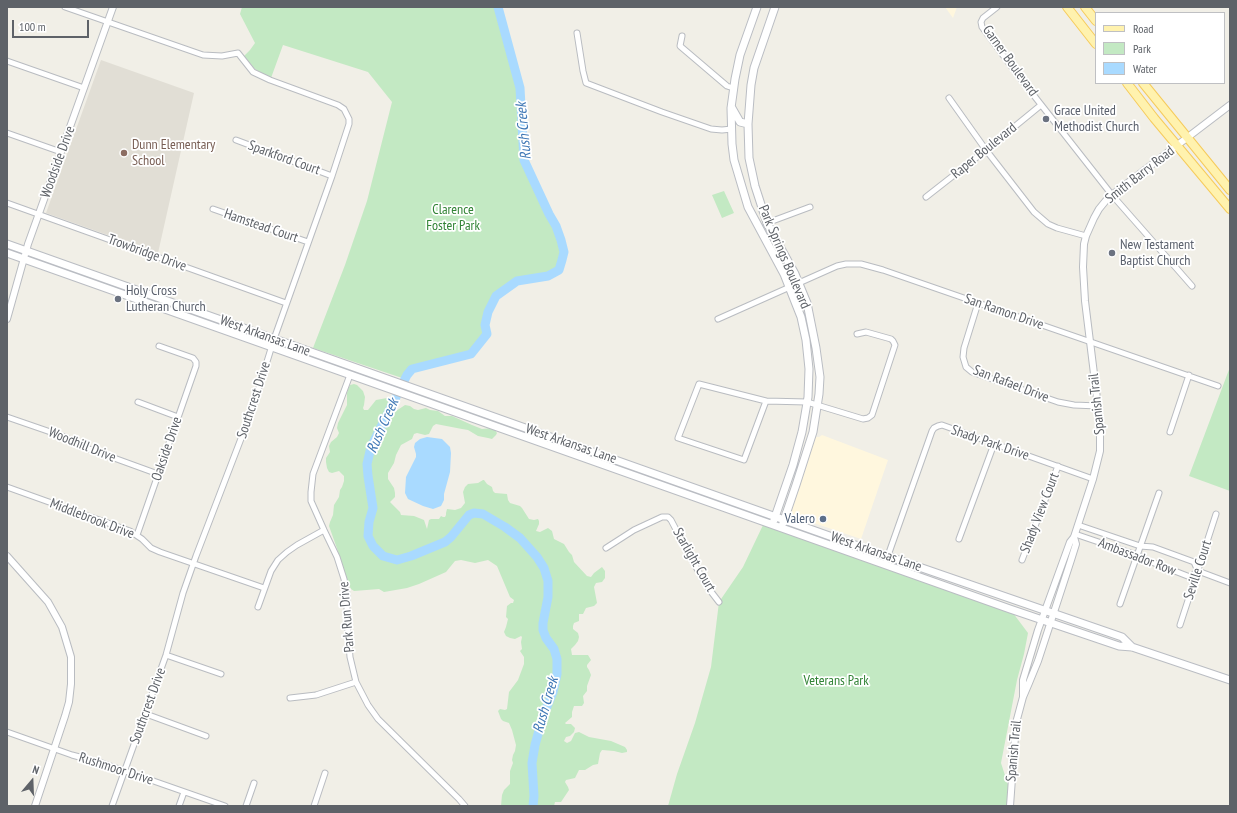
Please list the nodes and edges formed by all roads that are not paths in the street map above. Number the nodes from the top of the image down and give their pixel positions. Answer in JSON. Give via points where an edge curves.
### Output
{"nodes":[{"id":1,"x":65,"y":7,"type":"edge"},
{"id":2,"x":113,"y":7,"type":"edge"},
{"id":3,"x":757,"y":7,"type":"edge"},
{"id":4,"x":775,"y":7,"type":"edge"},
{"id":5,"x":997,"y":7,"type":"edge"},
{"id":6,"x":1067,"y":7,"type":"edge"},
{"id":7,"x":1085,"y":7,"type":"edge"},
{"id":8,"x":1095,"y":20,"type":"edge"},
{"id":9,"x":108,"y":22,"type":"junction"},
{"id":10,"x":577,"y":33,"type":"dead end"},
{"id":11,"x":682,"y":36,"type":"dead end"},
{"id":12,"x":1095,"y":43,"type":"edge"},
{"id":13,"x":7,"y":60,"type":"edge"},
{"id":14,"x":1128,"y":84,"type":"edge"},
{"id":15,"x":1144,"y":84,"type":"edge"},
{"id":16,"x":84,"y":88,"type":"junction"},
{"id":17,"x":733,"y":88,"type":"junction"},
{"id":18,"x":949,"y":98,"type":"dead end"},
{"id":19,"x":1041,"y":105,"type":"junction"},
{"id":20,"x":1230,"y":105,"type":"edge"},
{"id":21,"x":732,"y":108,"type":"junction"},
{"id":22,"x":748,"y":124,"type":"junction"},
{"id":23,"x":732,"y":129,"type":"junction"},
{"id":24,"x":7,"y":132,"type":"edge"},
{"id":25,"x":1187,"y":138,"type":"junction"},
{"id":26,"x":236,"y":140,"type":"dead end"},
{"id":27,"x":1177,"y":146,"type":"junction"},
{"id":28,"x":986,"y":150,"type":"junction"},
{"id":29,"x":61,"y":152,"type":"junction"},
{"id":30,"x":332,"y":176,"type":"junction"},
{"id":31,"x":1230,"y":190,"type":"edge"},
{"id":32,"x":1112,"y":195,"type":"junction"},
{"id":33,"x":926,"y":197,"type":"dead end"},
{"id":34,"x":7,"y":203,"type":"edge"},
{"id":35,"x":810,"y":207,"type":"dead end"},
{"id":36,"x":213,"y":209,"type":"dead end"},
{"id":37,"x":1230,"y":209,"type":"edge"},
{"id":38,"x":39,"y":215,"type":"junction"},
{"id":39,"x":768,"y":223,"type":"junction"},
{"id":40,"x":1086,"y":236,"type":"junction"},
{"id":41,"x":308,"y":242,"type":"junction"},
{"id":42,"x":7,"y":244,"type":"edge"},
{"id":43,"x":26,"y":251,"type":"junction"},
{"id":44,"x":7,"y":253,"type":"edge"},
{"id":45,"x":24,"y":259,"type":"junction"},
{"id":46,"x":1083,"y":267,"type":"joint"},
{"id":47,"x":798,"y":283,"type":"junction"},
{"id":48,"x":1192,"y":286,"type":"dead end"},
{"id":49,"x":789,"y":287,"type":"junction"},
{"id":50,"x":286,"y":303,"type":"junction"},
{"id":51,"x":978,"y":303,"type":"junction"},
{"id":52,"x":7,"y":319,"type":"edge"},
{"id":53,"x":718,"y":320,"type":"dead end"},
{"id":54,"x":857,"y":334,"type":"dead end"},
{"id":55,"x":274,"y":339,"type":"junction"},
{"id":56,"x":1090,"y":342,"type":"junction"},
{"id":57,"x":159,"y":346,"type":"dead end"},
{"id":58,"x":272,"y":348,"type":"junction"},
{"id":59,"x":350,"y":375,"type":"junction"},
{"id":60,"x":1189,"y":376,"type":"junction"},
{"id":61,"x":1218,"y":386,"type":"dead end"},
{"id":62,"x":766,"y":401,"type":"junction"},
{"id":63,"x":138,"y":402,"type":"dead end"},
{"id":64,"x":807,"y":402,"type":"junction"},
{"id":65,"x":818,"y":405,"type":"junction"},
{"id":66,"x":1098,"y":406,"type":"junction"},
{"id":67,"x":7,"y":417,"type":"edge"},
{"id":68,"x":178,"y":417,"type":"junction"},
{"id":69,"x":1170,"y":432,"type":"dead end"},
{"id":70,"x":994,"y":444,"type":"junction"},
{"id":71,"x":1058,"y":466,"type":"junction"},
{"id":72,"x":158,"y":474,"type":"junction"},
{"id":73,"x":1093,"y":479,"type":"junction"},
{"id":74,"x":7,"y":488,"type":"edge"},
{"id":75,"x":1159,"y":493,"type":"dead end"},
{"id":76,"x":1216,"y":514,"type":"dead end"},
{"id":77,"x":776,"y":516,"type":"junction"},
{"id":78,"x":784,"y":519,"type":"junction"},
{"id":79,"x":1078,"y":525,"type":"junction"},
{"id":80,"x":772,"y":526,"type":"junction"},
{"id":81,"x":781,"y":529,"type":"junction"},
{"id":82,"x":324,"y":530,"type":"junction"},
{"id":83,"x":137,"y":535,"type":"junction"},
{"id":84,"x":1074,"y":536,"type":"junction"},
{"id":85,"x":959,"y":538,"type":"dead end"},
{"id":86,"x":1140,"y":546,"type":"junction"},
{"id":87,"x":606,"y":548,"type":"dead end"},
{"id":88,"x":1138,"y":554,"type":"junction"},
{"id":89,"x":7,"y":556,"type":"edge"},
{"id":90,"x":888,"y":556,"type":"junction"},
{"id":91,"x":1022,"y":560,"type":"dead end"},
{"id":92,"x":194,"y":564,"type":"junction"},
{"id":93,"x":885,"y":564,"type":"junction"},
{"id":94,"x":1198,"y":571,"type":"junction"},
{"id":95,"x":1230,"y":583,"type":"edge"},
{"id":96,"x":264,"y":588,"type":"junction"},
{"id":97,"x":720,"y":602,"type":"dead end"},
{"id":98,"x":1120,"y":604,"type":"dead end"},
{"id":99,"x":258,"y":608,"type":"dead end"},
{"id":100,"x":1045,"y":610,"type":"junction"},
{"id":101,"x":1054,"y":613,"type":"junction"},
{"id":102,"x":1041,"y":620,"type":"junction"},
{"id":103,"x":1050,"y":623,"type":"junction"},
{"id":104,"x":1180,"y":625,"type":"dead end"},
{"id":105,"x":1132,"y":647,"type":"junction"},
{"id":106,"x":166,"y":655,"type":"junction"},
{"id":107,"x":221,"y":674,"type":"dead end"},
{"id":108,"x":1230,"y":680,"type":"edge"},
{"id":109,"x":356,"y":682,"type":"junction"},
{"id":110,"x":1023,"y":697,"type":"junction"},
{"id":111,"x":290,"y":698,"type":"dead end"},
{"id":112,"x":146,"y":714,"type":"junction"},
{"id":113,"x":7,"y":732,"type":"edge"},
{"id":114,"x":206,"y":736,"type":"dead end"},
{"id":115,"x":54,"y":748,"type":"junction"},
{"id":116,"x":125,"y":771,"type":"junction"},
{"id":117,"x":325,"y":773,"type":"dead end"},
{"id":118,"x":254,"y":783,"type":"dead end"},
{"id":119,"x":184,"y":792,"type":"junction"},
{"id":120,"x":35,"y":806,"type":"edge"},
{"id":121,"x":112,"y":806,"type":"edge"},
{"id":122,"x":179,"y":806,"type":"edge"},
{"id":123,"x":225,"y":806,"type":"edge"},
{"id":124,"x":246,"y":806,"type":"edge"},
{"id":125,"x":314,"y":806,"type":"edge"},
{"id":126,"x":465,"y":806,"type":"edge"},
{"id":127,"x":1010,"y":806,"type":"edge"}],
"edges":[{"from":1,"to":9,"type":"street"},
{"from":2,"to":9,"type":"street","name":"Woodside Drive"},
{"from":3,"to":17,"type":"main road","name":"Park Springs Boulevard","via":[[740,56]]},
{"from":4,"to":22,"type":"main road","name":"Park Springs Boulevard","via":[[754,68]]},
{"from":5,"to":19,"type":"street","name":"Garner Boulevard","via":[[983,18],[982,27]]},
{"from":6,"to":12,"type":"main road"},
{"from":7,"to":8,"type":"main road"},
{"from":9,"to":16,"type":"street","name":"Woodside Drive"},
{"from":9,"to":30,"type":"street","name":"Southcrest Drive","via":[[203,55],[222,56],[238,53],[254,72],[344,109],[349,124]]},
{"from":10,"to":23,"type":"street","via":[[586,84],[711,129]]},
{"from":11,"to":17,"type":"street","via":[[680,46],[726,86]]},
{"from":13,"to":16,"type":"street"},
{"from":14,"to":27,"type":"main road"},
{"from":15,"to":25,"type":"main road"},
{"from":16,"to":29,"type":"street","name":"Woodside Drive"},
{"from":17,"to":21,"type":"main road","name":"Park Springs Boulevard"},
{"from":18,"to":28,"type":"street"},
{"from":19,"to":28,"type":"street","name":"Raper Boulevard"},
{"from":19,"to":32,"type":"street","name":"Garner Boulevard"},
{"from":20,"to":25,"type":"street","name":"Smith Barry Road"},
{"from":21,"to":22,"type":"main road","via":[[740,122]]},
{"from":21,"to":23,"type":"main road","name":"Park Springs Boulevard"},
{"from":22,"to":39,"type":"main road","name":"Park Springs Boulevard","via":[[753,176]]},
{"from":23,"to":49,"type":"main road","name":"Park Springs Boulevard","via":[[734,160],[748,207]]},
{"from":24,"to":29,"type":"street"},
{"from":25,"to":27,"type":"street","name":"Smith Barry Road"},
{"from":25,"to":31,"type":"main road"},
{"from":26,"to":30,"type":"street","name":"Sparkford Court"},
{"from":27,"to":32,"type":"street","name":"Smith Barry Road"},
{"from":27,"to":37,"type":"main road"},
{"from":28,"to":33,"type":"street","name":"Raper Boulevard"},
{"from":28,"to":40,"type":"street","via":[[1034,212],[1048,224]]},
{"from":29,"to":38,"type":"street","name":"Woodside Drive"},
{"from":30,"to":41,"type":"street","name":"Southcrest Drive"},
{"from":32,"to":40,"type":"street","name":"Smith Barry Road","via":[[1099,209]]},
{"from":32,"to":48,"type":"street","name":"Garner Boulevard"},
{"from":34,"to":38,"type":"street","name":"Trowbridge Drive"},
{"from":35,"to":39,"type":"street"},
{"from":36,"to":41,"type":"street","name":"Hamstead Court"},
{"from":38,"to":43,"type":"street","name":"Woodside Drive"},
{"from":38,"to":50,"type":"street","name":"Trowbridge Drive"},
{"from":39,"to":47,"type":"main road","name":"Park Springs Boulevard"},
{"from":40,"to":46,"type":"street","name":"Smith Barry Road"},
{"from":41,"to":50,"type":"street","name":"Southcrest Drive"},
{"from":42,"to":43,"type":"main road","name":"West Arkansas Lane"},
{"from":43,"to":45,"type":"street","name":"Woodside Drive"},
{"from":43,"to":55,"type":"main road","name":"West Arkansas Lane"},
{"from":44,"to":45,"type":"main road","name":"West Arkansas Lane"},
{"from":45,"to":52,"type":"street","name":"Woodside Drive"},
{"from":45,"to":58,"type":"main road","name":"West Arkansas Lane"},
{"from":46,"to":56,"type":"street","name":"Spanish Trail"},
{"from":47,"to":49,"type":"street","name":"San Ramon Drive"},
{"from":47,"to":51,"type":"street","name":"San Ramon Drive","via":[[837,266],[861,264]]},
{"from":47,"to":65,"type":"main road","name":"Park Springs Boulevard","via":[[807,303],[819,364]]},
{"from":49,"to":53,"type":"street","name":"San Ramon Drive"},
{"from":49,"to":64,"type":"main road","name":"Park Springs Boulevard","via":[[801,317],[806,340],[809,369]]},
{"from":50,"to":55,"type":"street","name":"Southcrest Drive"},
{"from":51,"to":56,"type":"street","name":"San Ramon Drive"},
{"from":51,"to":66,"type":"street","name":"San Rafael Drive","via":[[964,348],[966,367],[972,372],[1058,402]]},
{"from":54,"to":65,"type":"street","via":[[866,332],[891,339],[895,346],[874,412],[863,419]]},
{"from":55,"to":58,"type":"street","name":"Southcrest Drive"},
{"from":55,"to":77,"type":"main road","name":"West Arkansas Lane"},
{"from":56,"to":60,"type":"street","name":"San Ramon Drive"},
{"from":56,"to":66,"type":"street","name":"Spanish Trail"},
{"from":57,"to":68,"type":"street","name":"Oakside Drive","via":[[193,358],[196,362]]},
{"from":58,"to":59,"type":"main road","name":"West Arkansas Lane"},
{"from":58,"to":92,"type":"street","name":"Southcrest Drive","via":[[252,410]]},
{"from":59,"to":80,"type":"main road","name":"West Arkansas Lane"},
{"from":59,"to":82,"type":"street","name":"Park Run Drive","via":[[311,482],[311,501]]},
{"from":60,"to":61,"type":"street","name":"San Ramon Drive"},
{"from":60,"to":69,"type":"street"},
{"from":62,"to":62,"type":"street","via":[[744,460],[678,438],[699,384]]},
{"from":62,"to":64,"type":"street"},
{"from":63,"to":68,"type":"street"},
{"from":64,"to":65,"type":"street"},
{"from":64,"to":77,"type":"main road","name":"Park Springs Boulevard","via":[[793,466]]},
{"from":65,"to":78,"type":"main road","name":"Park Springs Boulevard","via":[[813,432]]},
{"from":66,"to":73,"type":"street","name":"Spanish Trail","via":[[1100,451]]},
{"from":67,"to":72,"type":"street","name":"Woodhill Drive"},
{"from":68,"to":72,"type":"street","name":"Oakside Drive"},
{"from":70,"to":71,"type":"street","name":"Shady Park Drive"},
{"from":70,"to":85,"type":"street"},
{"from":70,"to":90,"type":"street","name":"Shady Park Drive","via":[[942,426],[934,428]]},
{"from":71,"to":73,"type":"street","name":"Shady Park Drive"},
{"from":71,"to":91,"type":"street","name":"Shady View Court"},
{"from":72,"to":83,"type":"street","name":"Oakside Drive"},
{"from":73,"to":79,"type":"street","name":"Spanish Trail"},
{"from":74,"to":83,"type":"street","name":"Middlebrook Drive"},
{"from":75,"to":86,"type":"street"},
{"from":76,"to":94,"type":"street","name":"Seville Court"},
{"from":77,"to":78,"type":"main road","name":"West Arkansas Lane"},
{"from":77,"to":80,"type":"main road","name":"Park Springs Boulevard"},
{"from":78,"to":81,"type":"main road","name":"Park Springs Boulevard"},
{"from":78,"to":90,"type":"main road","name":"West Arkansas Lane"},
{"from":79,"to":84,"type":"street","name":"Spanish Trail"},
{"from":79,"to":86,"type":"street","name":"Ambassador Row"},
{"from":80,"to":81,"type":"main road","name":"West Arkansas Lane"},
{"from":81,"to":93,"type":"main road","name":"West Arkansas Lane"},
{"from":82,"to":96,"type":"street","via":[[282,556],[271,571]]},
{"from":82,"to":109,"type":"street","name":"Park Run Drive","via":[[344,579],[350,657]]},
{"from":83,"to":92,"type":"street","name":"Middlebrook Drive","via":[[151,548]]},
{"from":84,"to":88,"type":"street","name":"Ambassador Row"},
{"from":84,"to":100,"type":"street","name":"Spanish Trail"},
{"from":84,"to":101,"type":"street","name":"Spanish Trail","via":[[1076,544]]},
{"from":86,"to":88,"type":"street"},
{"from":86,"to":94,"type":"street","name":"Ambassador Row","via":[[1194,562]]},
{"from":87,"to":97,"type":"street","name":"Starlight Court","via":[[634,530],[662,517],[668,517],[709,589]]},
{"from":88,"to":94,"type":"street","name":"Ambassador Row","via":[[1149,561],[1190,576]]},
{"from":88,"to":98,"type":"street"},
{"from":89,"to":115,"type":"street","via":[[48,602],[62,627],[71,657],[71,684],[65,716]]},
{"from":90,"to":93,"type":"street","name":"Shady Park Drive"},
{"from":90,"to":100,"type":"main road","name":"West Arkansas Lane"},
{"from":92,"to":96,"type":"street","name":"Middlebrook Drive"},
{"from":92,"to":106,"type":"street","name":"Southcrest Drive"},
{"from":93,"to":102,"type":"main road","name":"West Arkansas Lane"},
{"from":94,"to":95,"type":"street","name":"Ambassador Row"},
{"from":94,"to":104,"type":"street","name":"Seville Court"},
{"from":96,"to":99,"type":"street"},
{"from":100,"to":101,"type":"main road","name":"West Arkansas Lane"},
{"from":100,"to":102,"type":"street","name":"Spanish Trail"},
{"from":101,"to":103,"type":"street","name":"Spanish Trail"},
{"from":101,"to":105,"type":"main road","name":"West Arkansas Lane","via":[[1122,637]]},
{"from":102,"to":103,"type":"main road","name":"West Arkansas Lane"},
{"from":102,"to":110,"type":"street","name":"Spanish Trail","via":[[1023,680]]},
{"from":103,"to":105,"type":"main road","name":"West Arkansas Lane","via":[[1119,646]]},
{"from":103,"to":110,"type":"street","name":"Spanish Trail"},
{"from":105,"to":108,"type":"main road","name":"West Arkansas Lane"},
{"from":106,"to":107,"type":"street"},
{"from":106,"to":112,"type":"street","name":"Southcrest Drive"},
{"from":109,"to":111,"type":"street","via":[[316,695]]},
{"from":109,"to":126,"type":"street","name":"Park Run Drive","via":[[378,719]]},
{"from":110,"to":127,"type":"street","name":"Spanish Trail","via":[[1014,738]]},
{"from":112,"to":114,"type":"street"},
{"from":112,"to":116,"type":"street","name":"Southcrest Drive"},
{"from":113,"to":115,"type":"street","name":"Rushmoor Drive"},
{"from":115,"to":116,"type":"street","name":"Rushmoor Drive"},
{"from":115,"to":120,"type":"street"},
{"from":116,"to":119,"type":"street","name":"Rushmoor Drive"},
{"from":116,"to":121,"type":"street","name":"Southcrest Drive"},
{"from":117,"to":125,"type":"street"},
{"from":118,"to":124,"type":"street"},
{"from":119,"to":122,"type":"street"},
{"from":119,"to":123,"type":"street","name":"Rushmoor Drive"}]}
